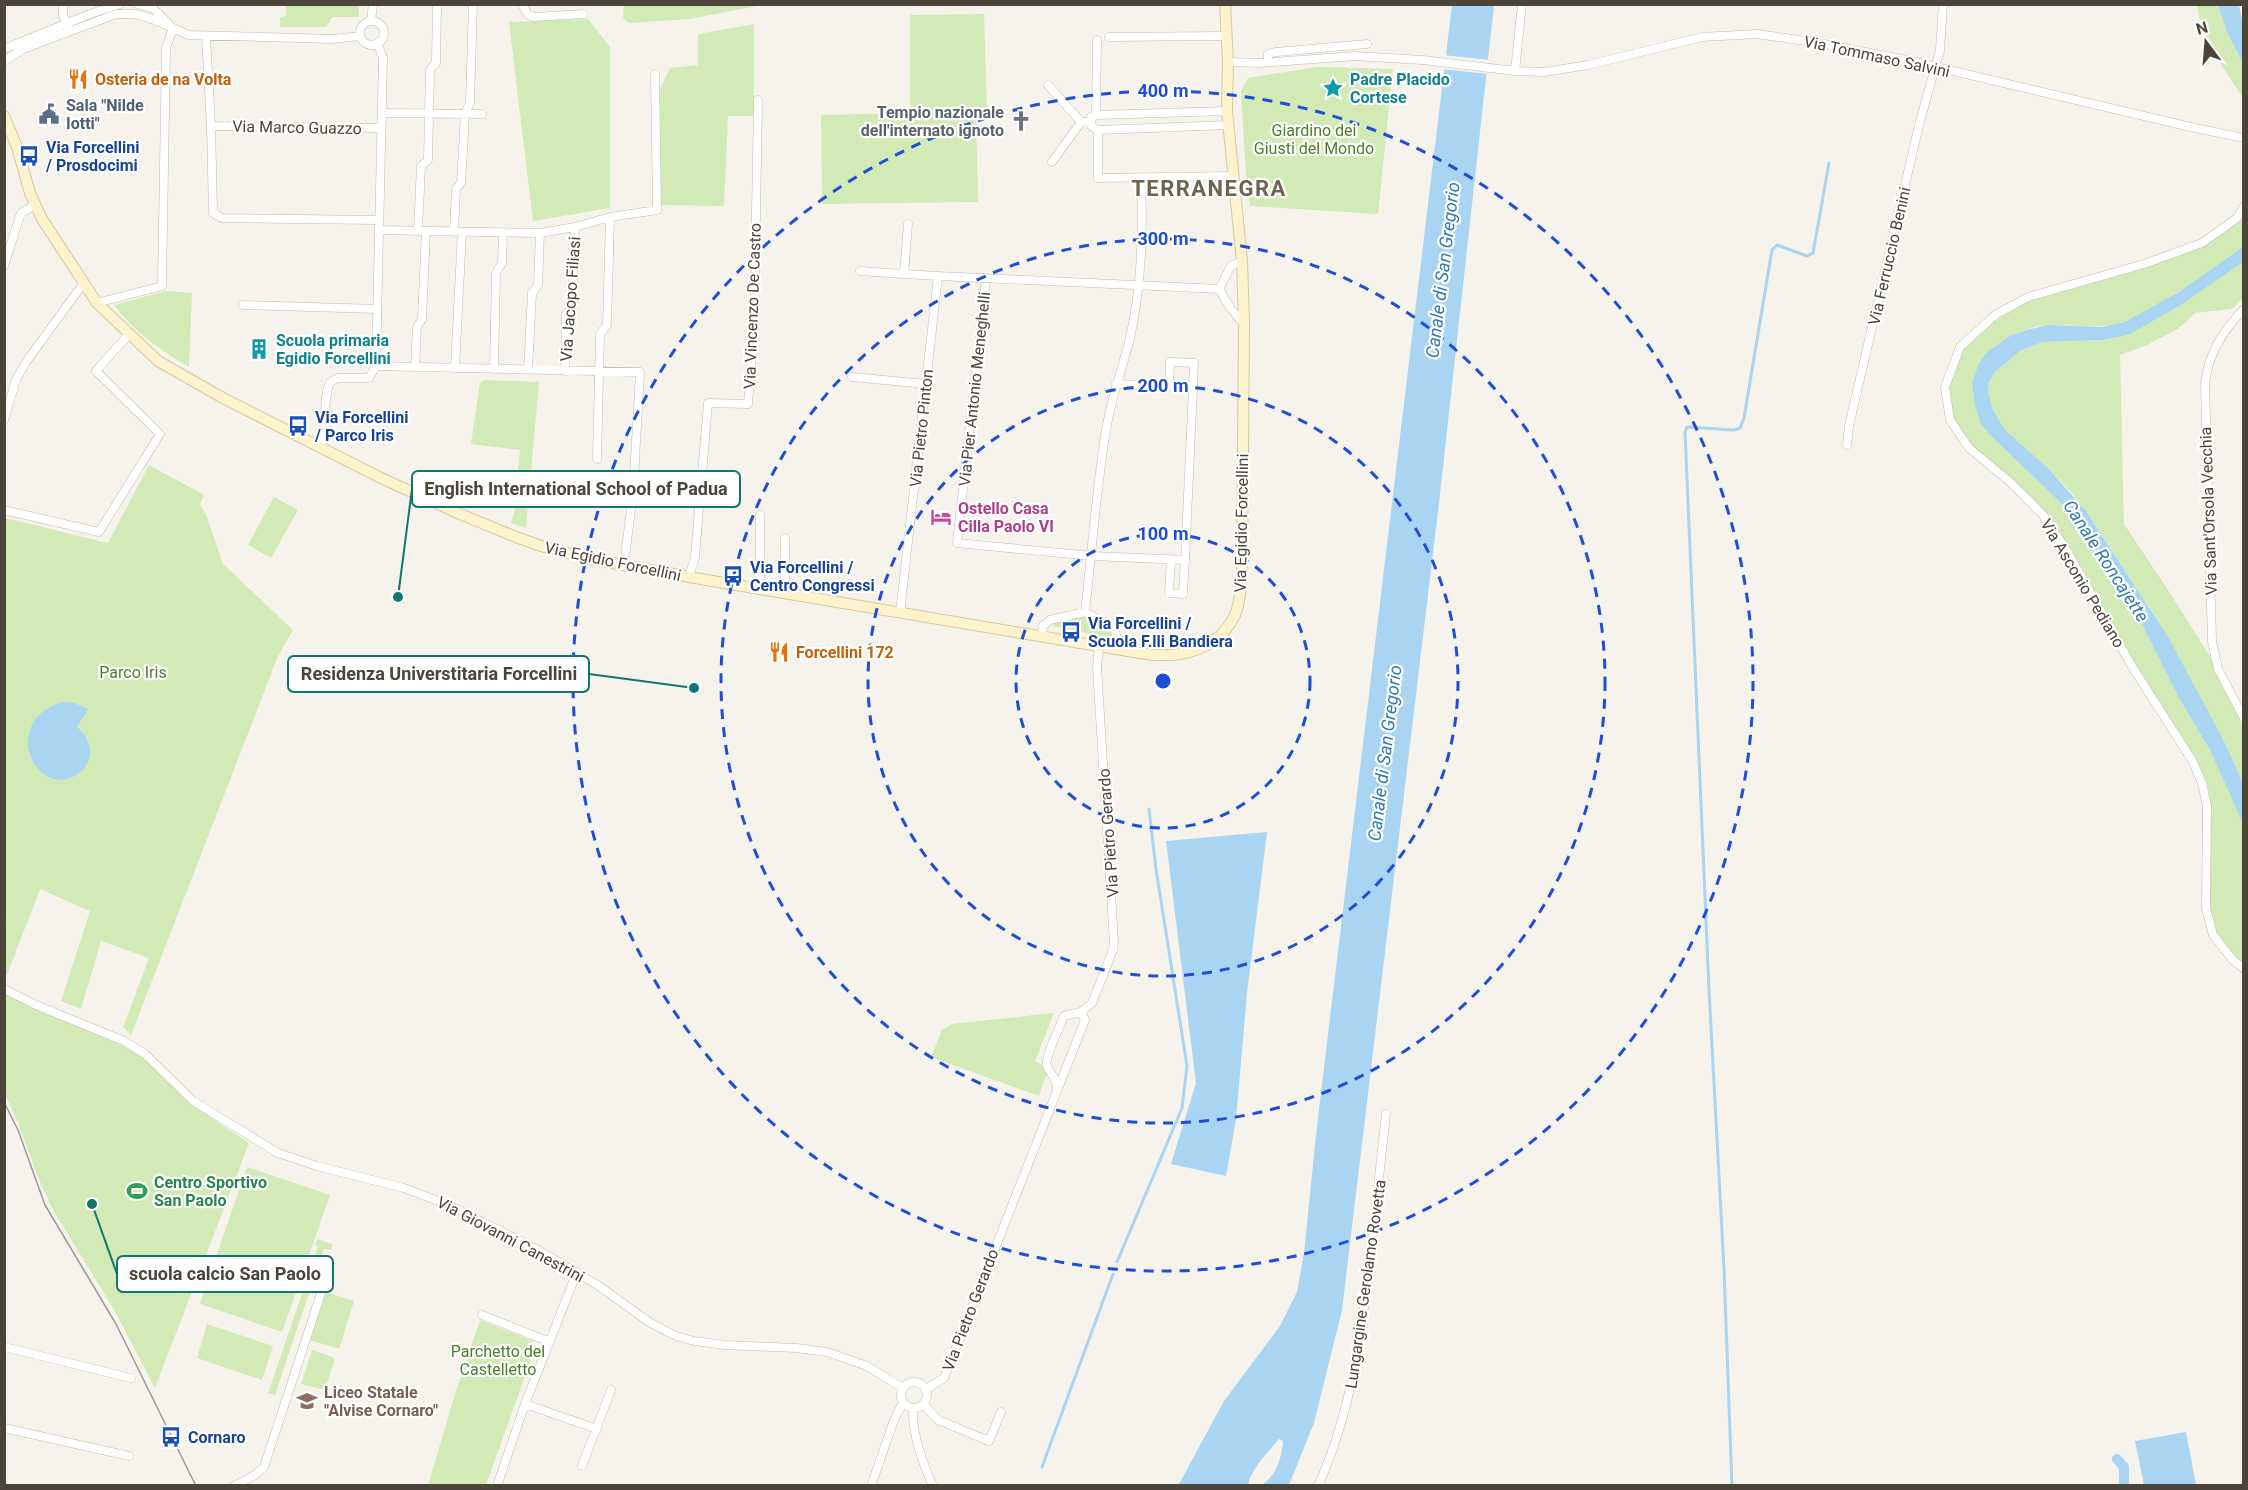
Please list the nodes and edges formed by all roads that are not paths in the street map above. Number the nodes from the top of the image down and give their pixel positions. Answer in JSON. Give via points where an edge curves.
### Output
{"nodes":[{"id":1,"x":63,"y":4,"type":"edge"},
{"id":2,"x":137,"y":4,"type":"edge"},
{"id":3,"x":373,"y":4,"type":"edge"},
{"id":4,"x":437,"y":4,"type":"edge"},
{"id":5,"x":473,"y":4,"type":"edge"},
{"id":6,"x":522,"y":4,"type":"edge"},
{"id":7,"x":1225,"y":4,"type":"edge"},
{"id":8,"x":1522,"y":4,"type":"edge"},
{"id":9,"x":1943,"y":4,"type":"edge"},
{"id":10,"x":121,"y":7,"type":"edge"},
{"id":11,"x":583,"y":14,"type":"dead end"},
{"id":12,"x":371,"y":21,"type":"junction"},
{"id":13,"x":68,"y":27,"type":"junction"},
{"id":14,"x":173,"y":28,"type":"junction"},
{"id":15,"x":206,"y":36,"type":"junction"},
{"id":16,"x":360,"y":36,"type":"junction"},
{"id":17,"x":1226,"y":36,"type":"junction"},
{"id":18,"x":1109,"y":37,"type":"dead end"},
{"id":19,"x":1097,"y":40,"type":"dead end"},
{"id":20,"x":377,"y":43,"type":"junction"},
{"id":21,"x":1367,"y":44,"type":"dead end"},
{"id":22,"x":4,"y":49,"type":"edge"},
{"id":23,"x":4,"y":62,"type":"edge"},
{"id":24,"x":1228,"y":62,"type":"junction"},
{"id":25,"x":1268,"y":62,"type":"junction"},
{"id":26,"x":1936,"y":68,"type":"junction"},
{"id":27,"x":1511,"y":70,"type":"junction"},
{"id":28,"x":655,"y":74,"type":"dead end"},
{"id":29,"x":1048,"y":86,"type":"dead end"},
{"id":30,"x":758,"y":100,"type":"dead end"},
{"id":31,"x":1227,"y":111,"type":"junction"},
{"id":32,"x":382,"y":113,"type":"junction"},
{"id":33,"x":429,"y":114,"type":"junction"},
{"id":34,"x":482,"y":114,"type":"dead end"},
{"id":35,"x":465,"y":115,"type":"junction"},
{"id":36,"x":1093,"y":118,"type":"junction"},
{"id":37,"x":1081,"y":122,"type":"junction"},
{"id":38,"x":6,"y":124,"type":"edge"},
{"id":39,"x":1229,"y":125,"type":"junction"},
{"id":40,"x":212,"y":126,"type":"junction"},
{"id":41,"x":382,"y":128,"type":"junction"},
{"id":42,"x":1098,"y":129,"type":"junction"},
{"id":43,"x":2244,"y":138,"type":"edge"},
{"id":44,"x":1052,"y":162,"type":"dead end"},
{"id":45,"x":1233,"y":176,"type":"junction"},
{"id":46,"x":1141,"y":180,"type":"junction"},
{"id":47,"x":35,"y":205,"type":"junction"},
{"id":48,"x":2244,"y":206,"type":"edge"},
{"id":49,"x":610,"y":217,"type":"junction"},
{"id":50,"x":379,"y":220,"type":"junction"},
{"id":51,"x":908,"y":224,"type":"dead end"},
{"id":52,"x":575,"y":227,"type":"junction"},
{"id":53,"x":379,"y":230,"type":"junction"},
{"id":54,"x":422,"y":231,"type":"junction"},
{"id":55,"x":458,"y":232,"type":"junction"},
{"id":56,"x":503,"y":233,"type":"junction"},
{"id":57,"x":540,"y":233,"type":"junction"},
{"id":58,"x":1242,"y":261,"type":"junction"},
{"id":59,"x":4,"y":266,"type":"edge"},
{"id":60,"x":860,"y":271,"type":"dead end"},
{"id":61,"x":904,"y":274,"type":"junction"},
{"id":62,"x":938,"y":276,"type":"junction"},
{"id":63,"x":986,"y":279,"type":"junction"},
{"id":64,"x":83,"y":284,"type":"junction"},
{"id":65,"x":1139,"y":286,"type":"junction"},
{"id":66,"x":1219,"y":289,"type":"junction"},
{"id":67,"x":97,"y":303,"type":"junction"},
{"id":68,"x":243,"y":305,"type":"dead end"},
{"id":69,"x":376,"y":309,"type":"junction"},
{"id":70,"x":2244,"y":309,"type":"edge"},
{"id":71,"x":1245,"y":324,"type":"junction"},
{"id":72,"x":129,"y":334,"type":"junction"},
{"id":73,"x":376,"y":366,"type":"junction"},
{"id":74,"x":415,"y":367,"type":"junction"},
{"id":75,"x":455,"y":368,"type":"junction"},
{"id":76,"x":494,"y":369,"type":"junction"},
{"id":77,"x":528,"y":370,"type":"junction"},
{"id":78,"x":565,"y":371,"type":"junction"},
{"id":79,"x":600,"y":372,"type":"junction"},
{"id":80,"x":852,"y":377,"type":"dead end"},
{"id":81,"x":926,"y":384,"type":"junction"},
{"id":82,"x":1116,"y":384,"type":"junction"},
{"id":83,"x":1169,"y":386,"type":"junction"},
{"id":84,"x":1193,"y":387,"type":"junction"},
{"id":85,"x":4,"y":420,"type":"edge"},
{"id":86,"x":1847,"y":445,"type":"dead end"},
{"id":87,"x":320,"y":448,"type":"junction"},
{"id":88,"x":597,"y":459,"type":"dead end"},
{"id":89,"x":4,"y":510,"type":"edge"},
{"id":90,"x":760,"y":516,"type":"dead end"},
{"id":91,"x":785,"y":538,"type":"dead end"},
{"id":92,"x":1092,"y":556,"type":"junction"},
{"id":93,"x":1171,"y":559,"type":"junction"},
{"id":94,"x":1185,"y":560,"type":"junction"},
{"id":95,"x":624,"y":566,"type":"junction"},
{"id":96,"x":688,"y":577,"type":"junction"},
{"id":97,"x":757,"y":589,"type":"junction"},
{"id":98,"x":785,"y":594,"type":"junction"},
{"id":99,"x":1085,"y":612,"type":"junction"},
{"id":100,"x":900,"y":613,"type":"junction"},
{"id":101,"x":1041,"y":635,"type":"junction"},
{"id":102,"x":1099,"y":646,"type":"junction"},
{"id":103,"x":1116,"y":649,"type":"junction"},
{"id":104,"x":2244,"y":718,"type":"edge"},
{"id":105,"x":2244,"y":969,"type":"edge"},
{"id":106,"x":4,"y":989,"type":"edge"},
{"id":107,"x":1081,"y":1012,"type":"junction"},
{"id":108,"x":1064,"y":1073,"type":"junction"},
{"id":109,"x":1055,"y":1076,"type":"junction"},
{"id":110,"x":1057,"y":1088,"type":"junction"},
{"id":111,"x":1386,"y":1114,"type":"dead end"},
{"id":112,"x":577,"y":1272,"type":"junction"},
{"id":113,"x":327,"y":1275,"type":"dead end"},
{"id":114,"x":482,"y":1315,"type":"dead end"},
{"id":115,"x":550,"y":1341,"type":"junction"},
{"id":116,"x":4,"y":1347,"type":"edge"},
{"id":117,"x":127,"y":1377,"type":"dead end"},
{"id":118,"x":903,"y":1388,"type":"junction"},
{"id":119,"x":611,"y":1390,"type":"dead end"},
{"id":120,"x":925,"y":1390,"type":"junction"},
{"id":121,"x":903,"y":1402,"type":"junction"},
{"id":122,"x":525,"y":1404,"type":"junction"},
{"id":123,"x":923,"y":1404,"type":"junction"},
{"id":124,"x":913,"y":1408,"type":"junction"},
{"id":125,"x":1001,"y":1412,"type":"dead end"},
{"id":126,"x":4,"y":1428,"type":"edge"},
{"id":127,"x":597,"y":1429,"type":"junction"},
{"id":128,"x":129,"y":1456,"type":"dead end"},
{"id":129,"x":582,"y":1466,"type":"dead end"},
{"id":130,"x":234,"y":1485,"type":"edge"},
{"id":131,"x":497,"y":1485,"type":"edge"},
{"id":132,"x":871,"y":1485,"type":"edge"},
{"id":133,"x":933,"y":1485,"type":"edge"},
{"id":134,"x":1318,"y":1485,"type":"edge"}],
"edges":[{"from":1,"to":13,"type":"street"},
{"from":2,"to":14,"type":"street","via":[[154,9]]},
{"from":3,"to":12,"type":"street"},
{"from":4,"to":33,"type":"street","via":[[436,63],[430,70]]},
{"from":5,"to":35,"type":"street","via":[[470,102]]},
{"from":6,"to":11,"type":"street","via":[[528,15],[534,17]]},
{"from":7,"to":17,"type":"street","name":"Via Egidio Forcellini"},
{"from":8,"to":27,"type":"street"},
{"from":9,"to":26,"type":"street","name":"Via Ferruccio Benini"},
{"from":10,"to":13,"type":"street","via":[[112,14]]},
{"from":10,"to":14,"type":"street"},
{"from":12,"to":16,"type":"street","via":[[363,25]]},
{"from":12,"to":20,"type":"street","via":[[383,30]]},
{"from":13,"to":22,"type":"street"},
{"from":13,"to":23,"type":"street","via":[[16,52]]},
{"from":14,"to":15,"type":"street","via":[[189,35]]},
{"from":14,"to":67,"type":"street","via":[[166,48],[162,286]]},
{"from":15,"to":16,"type":"street"},
{"from":15,"to":40,"type":"street"},
{"from":16,"to":20,"type":"street","via":[[365,43]]},
{"from":17,"to":18,"type":"street"},
{"from":17,"to":24,"type":"street","name":"Via Egidio Forcellini"},
{"from":19,"to":36,"type":"street"},
{"from":20,"to":32,"type":"street","via":[[383,58]]},
{"from":21,"to":25,"type":"street","via":[[1276,52],[1268,54]]},
{"from":24,"to":25,"type":"street"},
{"from":24,"to":31,"type":"street","name":"Via Egidio Forcellini"},
{"from":25,"to":27,"type":"street","name":"Via Tommaso Salvini","via":[[1355,56]]},
{"from":26,"to":27,"type":"street","name":"Via Tommaso Salvini","via":[[1819,42],[1732,34],[1683,41],[1568,69]]},
{"from":26,"to":43,"type":"street","name":"Via Tommaso Salvini"},
{"from":26,"to":86,"type":"street","name":"Via Ferruccio Benini","via":[[1919,125]]},
{"from":28,"to":49,"type":"street","name":"Via Jacopo Filiasi","via":[[657,210]]},
{"from":29,"to":37,"type":"street"},
{"from":30,"to":96,"type":"street","name":"Via Vincenzo De Castro","via":[[754,326],[748,404],[708,403],[695,557]]},
{"from":31,"to":36,"type":"street"},
{"from":31,"to":39,"type":"street","name":"Via Egidio Forcellini"},
{"from":32,"to":33,"type":"street"},
{"from":32,"to":41,"type":"street"},
{"from":33,"to":35,"type":"street"},
{"from":33,"to":54,"type":"street","via":[[428,160],[421,166]]},
{"from":34,"to":35,"type":"street"},
{"from":35,"to":55,"type":"street","via":[[461,183],[456,189]]},
{"from":36,"to":37,"type":"street"},
{"from":36,"to":42,"type":"street","via":[[1091,126]]},
{"from":37,"to":44,"type":"street"},
{"from":38,"to":47,"type":"street","name":"Via Egidio Forcellini"},
{"from":39,"to":42,"type":"street"},
{"from":39,"to":45,"type":"street","name":"Via Egidio Forcellini"},
{"from":40,"to":41,"type":"street","name":"Via Marco Guazzo"},
{"from":40,"to":50,"type":"street","via":[[212,209],[217,217]]},
{"from":41,"to":50,"type":"street"},
{"from":42,"to":46,"type":"street","via":[[1098,178]]},
{"from":45,"to":46,"type":"street"},
{"from":45,"to":58,"type":"street","name":"Via Egidio Forcellini"},
{"from":46,"to":65,"type":"street","via":[[1143,242]]},
{"from":47,"to":59,"type":"street","via":[[21,213]]},
{"from":47,"to":64,"type":"street","name":"Via Egidio Forcellini"},
{"from":48,"to":105,"type":"street","name":"Via Asconio Pediano","via":[[2237,218],[2202,243],[2028,297],[1995,315],[1960,347],[1945,387],[1950,420],[1969,448],[2043,515],[2193,762],[2207,806],[2206,908],[2213,935]]},
{"from":49,"to":52,"type":"street","name":"Via Jacopo Filiasi"},
{"from":49,"to":79,"type":"street","name":"Via Jacopo Filiasi","via":[[607,325],[600,334]]},
{"from":50,"to":53,"type":"street"},
{"from":51,"to":61,"type":"street"},
{"from":52,"to":57,"type":"street","name":"Via Jacopo Filiasi"},
{"from":52,"to":78,"type":"street","name":"Via Jacopo Filiasi"},
{"from":53,"to":54,"type":"street","name":"Via Jacopo Filiasi"},
{"from":53,"to":69,"type":"street"},
{"from":54,"to":55,"type":"street","name":"Via Jacopo Filiasi"},
{"from":54,"to":74,"type":"street","via":[[422,319],[417,327]]},
{"from":55,"to":56,"type":"street","name":"Via Jacopo Filiasi"},
{"from":55,"to":75,"type":"street"},
{"from":56,"to":57,"type":"street","name":"Via Jacopo Filiasi"},
{"from":56,"to":76,"type":"street","via":[[502,262],[496,273]]},
{"from":57,"to":77,"type":"street","name":"Via Jacopo Filiasi"},
{"from":58,"to":66,"type":"street","via":[[1231,266]]},
{"from":58,"to":71,"type":"street","name":"Via Egidio Forcellini"},
{"from":60,"to":61,"type":"street"},
{"from":61,"to":62,"type":"street"},
{"from":62,"to":63,"type":"street","name":"Via Pier Antonio Meneghelli"},
{"from":62,"to":81,"type":"street","name":"Via Pietro Pinton"},
{"from":63,"to":65,"type":"street","name":"Via Pier Antonio Meneghelli"},
{"from":63,"to":92,"type":"street","name":"Via Pier Antonio Meneghelli","via":[[957,543]]},
{"from":64,"to":67,"type":"street","name":"Via Egidio Forcellini"},
{"from":64,"to":85,"type":"street","via":[[26,362]]},
{"from":65,"to":66,"type":"street","name":"Via Pier Antonio Meneghelli"},
{"from":65,"to":82,"type":"street"},
{"from":66,"to":71,"type":"street"},
{"from":67,"to":72,"type":"street","name":"Via Egidio Forcellini"},
{"from":68,"to":69,"type":"street"},
{"from":69,"to":73,"type":"street"},
{"from":70,"to":104,"type":"street","name":"Via Sant'Orsola Vecchia","via":[[2219,340],[2205,384],[2212,641],[2218,669]]},
{"from":71,"to":103,"type":"street","name":"Via Egidio Forcellini","via":[[1242,578],[1236,614],[1216,639],[1197,651],[1158,656]]},
{"from":72,"to":87,"type":"street","name":"Via Egidio Forcellini","via":[[158,361]]},
{"from":72,"to":89,"type":"street","via":[[96,371],[160,435],[99,532]]},
{"from":73,"to":74,"type":"street","name":"Via Jacopo Filiasi"},
{"from":73,"to":87,"type":"street","name":"Via Jacopo Filiasi","via":[[369,378],[338,378],[330,382]]},
{"from":74,"to":75,"type":"street","name":"Via Jacopo Filiasi"},
{"from":75,"to":76,"type":"street","name":"Via Jacopo Filiasi"},
{"from":76,"to":77,"type":"street","name":"Via Jacopo Filiasi"},
{"from":77,"to":78,"type":"street","name":"Via Jacopo Filiasi"},
{"from":78,"to":79,"type":"street","name":"Via Jacopo Filiasi"},
{"from":79,"to":88,"type":"street","name":"Via Jacopo Filiasi"},
{"from":79,"to":95,"type":"street","name":"Via Jacopo Filiasi","via":[[640,372],[633,494]]},
{"from":80,"to":81,"type":"street"},
{"from":81,"to":100,"type":"street","name":"Via Pietro Pinton"},
{"from":82,"to":83,"type":"street"},
{"from":82,"to":92,"type":"street","via":[[1106,430]]},
{"from":83,"to":84,"type":"street"},
{"from":83,"to":84,"type":"street","via":[[1170,362],[1194,363]]},
{"from":84,"to":94,"type":"street"},
{"from":87,"to":95,"type":"street","name":"Via Egidio Forcellini","via":[[516,537]]},
{"from":90,"to":97,"type":"street"},
{"from":91,"to":98,"type":"street"},
{"from":92,"to":93,"type":"street"},
{"from":92,"to":99,"type":"street"},
{"from":93,"to":94,"type":"street"},
{"from":93,"to":94,"type":"street","via":[[1169,593],[1183,594]]},
{"from":95,"to":96,"type":"street","name":"Via Egidio Forcellini"},
{"from":96,"to":97,"type":"street","name":"Via Egidio Forcellini"},
{"from":97,"to":98,"type":"street","name":"Via Egidio Forcellini"},
{"from":98,"to":100,"type":"street","name":"Via Egidio Forcellini"},
{"from":99,"to":101,"type":"street","via":[[1050,620]]},
{"from":99,"to":103,"type":"street","via":[[1113,628]]},
{"from":100,"to":101,"type":"street","name":"Via Egidio Forcellini"},
{"from":101,"to":102,"type":"street","name":"Via Egidio Forcellini"},
{"from":102,"to":103,"type":"street","name":"Via Egidio Forcellini"},
{"from":102,"to":107,"type":"street","name":"Via Pietro Gerardo","via":[[1097,667],[1114,942],[1096,992]]},
{"from":106,"to":112,"type":"street","name":"Via Giovanni Canestrini","via":[[124,1041],[145,1054],[199,1106],[278,1153],[436,1199]]},
{"from":107,"to":108,"type":"street","name":"Via Pietro Gerardo","via":[[1085,1020]]},
{"from":107,"to":109,"type":"street","name":"Via Pietro Gerardo","via":[[1064,1016],[1047,1059],[1047,1068]]},
{"from":108,"to":109,"type":"street"},
{"from":108,"to":110,"type":"street","name":"Via Pietro Gerardo"},
{"from":109,"to":110,"type":"street","name":"Via Pietro Gerardo"},
{"from":110,"to":120,"type":"street","name":"Via Pietro Gerardo","via":[[944,1378]]},
{"from":111,"to":134,"type":"street","name":"Lungargine Gerolamo Rovetta","via":[[1360,1343],[1345,1415]]},
{"from":112,"to":115,"type":"street"},
{"from":112,"to":118,"type":"street","name":"Via Giovanni Canestrini","via":[[676,1336],[725,1346],[827,1352],[867,1366]]},
{"from":113,"to":130,"type":"street","via":[[264,1467]]},
{"from":114,"to":115,"type":"street"},
{"from":115,"to":122,"type":"street"},
{"from":116,"to":117,"type":"street"},
{"from":118,"to":120,"type":"street","name":"Via Giovanni Canestrini","via":[[917,1383]]},
{"from":118,"to":121,"type":"street"},
{"from":119,"to":127,"type":"street"},
{"from":120,"to":123,"type":"street"},
{"from":121,"to":124,"type":"street"},
{"from":121,"to":132,"type":"street"},
{"from":122,"to":127,"type":"street"},
{"from":122,"to":131,"type":"street"},
{"from":123,"to":124,"type":"street"},
{"from":123,"to":125,"type":"street","via":[[938,1420],[989,1441]]},
{"from":124,"to":133,"type":"street","via":[[915,1434]]},
{"from":126,"to":128,"type":"street"},
{"from":127,"to":129,"type":"street"}]}
